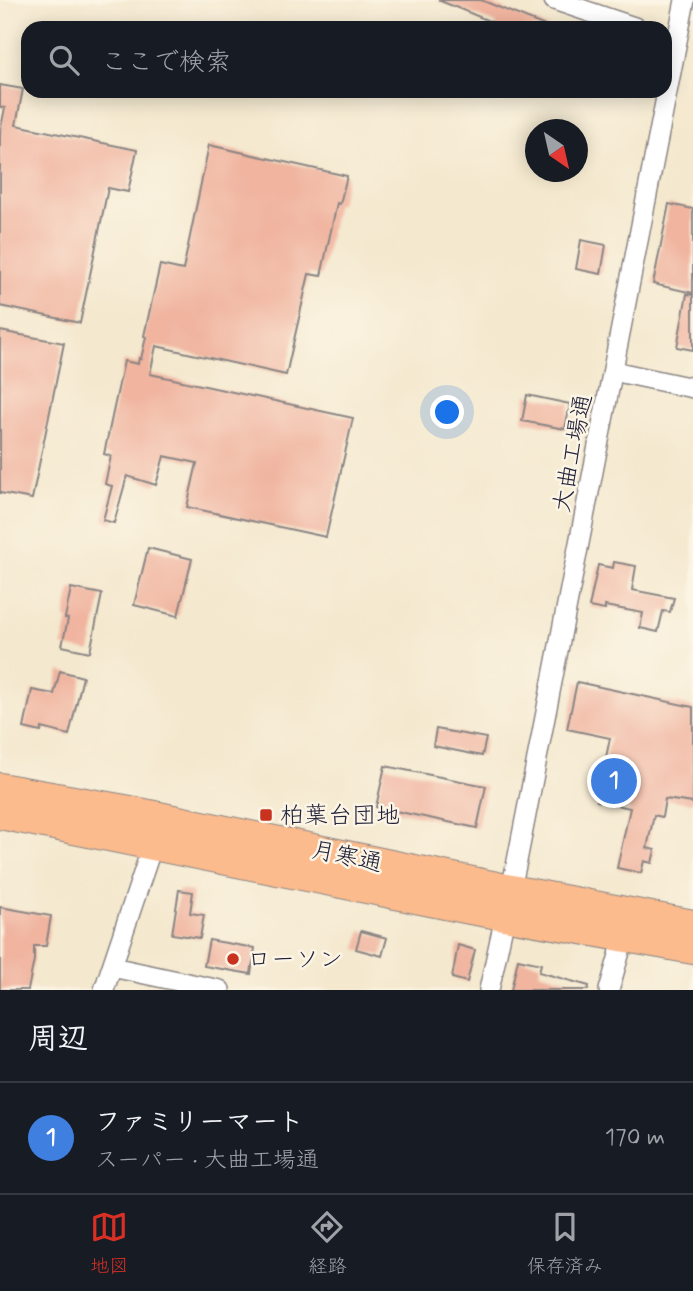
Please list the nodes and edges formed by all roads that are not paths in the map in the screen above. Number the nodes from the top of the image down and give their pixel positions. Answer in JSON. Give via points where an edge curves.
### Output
{"nodes":[{"id":1,"x":554,"y":0,"type":"edge"},
{"id":2,"x":685,"y":0,"type":"edge"},
{"id":3,"x":616,"y":21,"type":"edge"},
{"id":4,"x":672,"y":37,"type":"edge"},
{"id":5,"x":661,"y":98,"type":"edge"},
{"id":6,"x":614,"y":371,"type":"junction"},
{"id":7,"x":693,"y":388,"type":"edge"},
{"id":8,"x":0,"y":788,"type":"edge"},
{"id":9,"x":0,"y":814,"type":"edge"},
{"id":10,"x":157,"y":832,"type":"junction"},
{"id":11,"x":508,"y":903,"type":"junction"},
{"id":12,"x":628,"y":924,"type":"junction"},
{"id":13,"x":693,"y":925,"type":"edge"},
{"id":14,"x":693,"y":949,"type":"edge"},
{"id":15,"x":112,"y":967,"type":"junction"},
{"id":16,"x":212,"y":989,"type":"edge"},
{"id":17,"x":104,"y":990,"type":"edge"},
{"id":18,"x":489,"y":990,"type":"edge"},
{"id":19,"x":609,"y":990,"type":"edge"}],
"edges":[{"from":1,"to":3,"type":"street"},
{"from":2,"to":4,"type":"street","name":"大曲工場通"},
{"from":5,"to":6,"type":"street","name":"大曲工場通"},
{"from":6,"to":7,"type":"street"},
{"from":6,"to":11,"type":"street","name":"大曲工場通"},
{"from":8,"to":10,"type":"highway","name":"月寒通"},
{"from":9,"to":10,"type":"highway","name":"月寒通"},
{"from":10,"to":11,"type":"highway","name":"月寒通"},
{"from":10,"to":15,"type":"street"},
{"from":11,"to":12,"type":"highway","name":"月寒通"},
{"from":11,"to":18,"type":"street","name":"大曲工場通"},
{"from":12,"to":13,"type":"highway","name":"月寒通"},
{"from":12,"to":14,"type":"highway","name":"月寒通"},
{"from":12,"to":19,"type":"street"},
{"from":15,"to":16,"type":"street"},
{"from":15,"to":17,"type":"street"}]}
